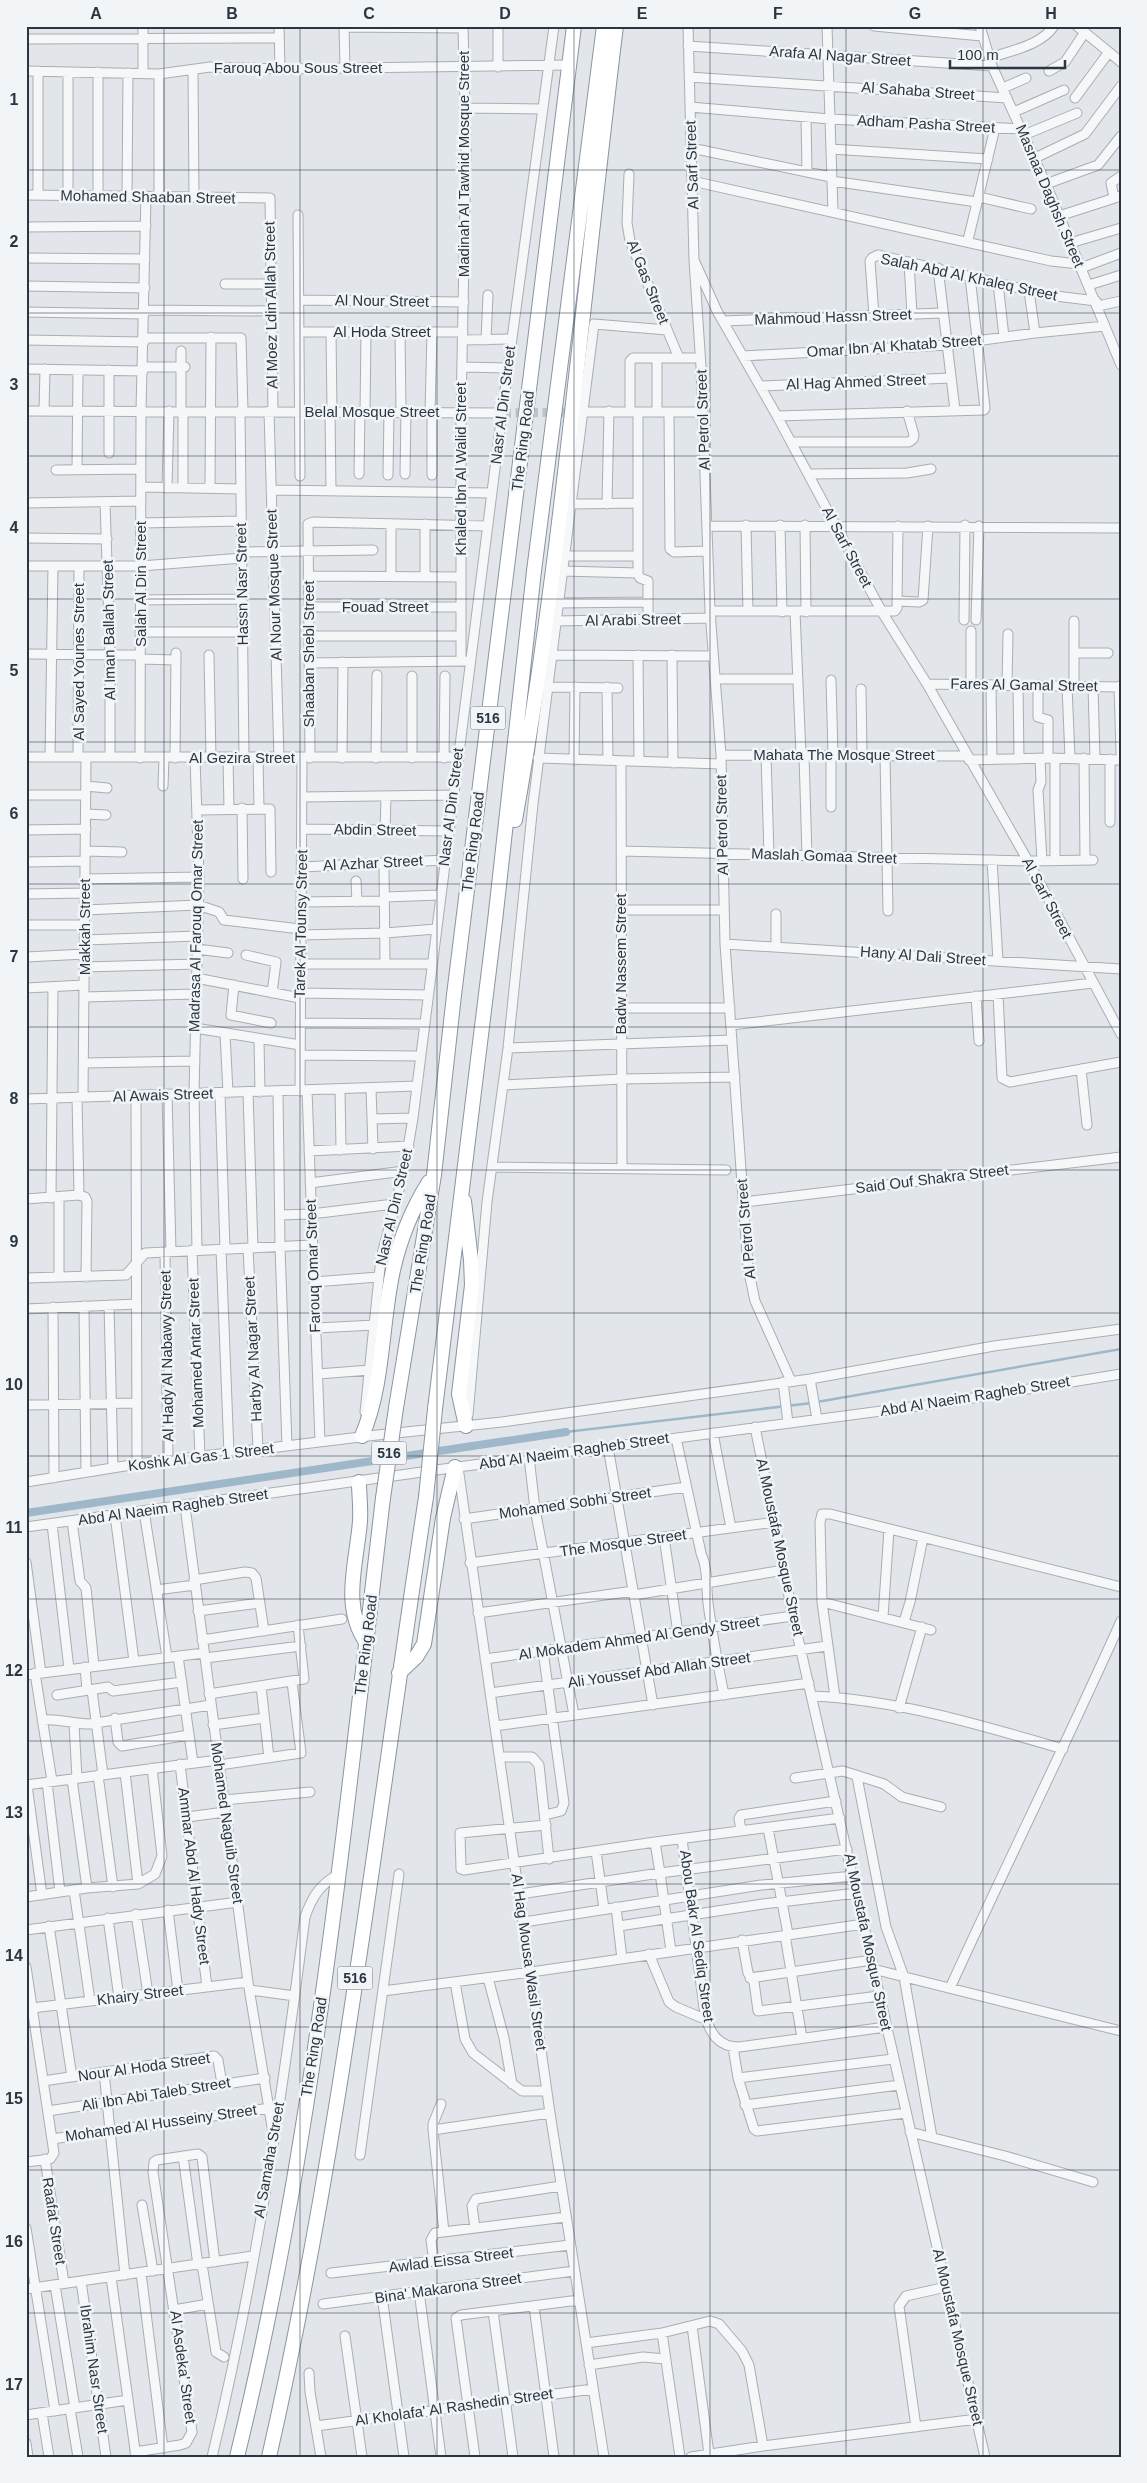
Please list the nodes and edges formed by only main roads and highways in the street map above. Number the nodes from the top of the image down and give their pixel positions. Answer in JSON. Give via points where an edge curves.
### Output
{"nodes":[{"id":1,"x":574,"y":26,"type":"edge"},
{"id":2,"x":604,"y":26,"type":"edge"},
{"id":3,"x":616,"y":26,"type":"edge"},
{"id":4,"x":495,"y":921,"type":"junction"},
{"id":5,"x":434,"y":1175,"type":"junction"},
{"id":6,"x":462,"y":1188,"type":"junction"},
{"id":7,"x":467,"y":1426,"type":"road end"},
{"id":8,"x":362,"y":1436,"type":"road end"},
{"id":9,"x":457,"y":1467,"type":"road end"},
{"id":10,"x":358,"y":1482,"type":"road end"},
{"id":11,"x":366,"y":1642,"type":"junction"},
{"id":12,"x":399,"y":1674,"type":"junction"},
{"id":13,"x":237,"y":2457,"type":"edge"},
{"id":14,"x":269,"y":2457,"type":"edge"}],
"edges":[{"from":1,"to":5,"type":"highway","name":"The Ring Road","number":"516"},
{"from":2,"to":4,"type":"highway","name":"The Ring Road","number":"516","via":[[534,571]]},
{"from":3,"to":4,"type":"highway","name":"The Ring Road","number":"516","via":[[572,411],[530,732]]},
{"from":4,"to":6,"type":"highway","name":"The Ring Road","number":"516"},
{"from":5,"to":8,"type":"highway","via":[[409,1221],[397,1254],[373,1404]]},
{"from":5,"to":11,"type":"highway","name":"The Ring Road","number":"516","bridge":true,"via":[[396,1408]]},
{"from":6,"to":7,"type":"highway","via":[[472,1284],[459,1394]]},
{"from":6,"to":12,"type":"highway","name":"The Ring Road","number":"516","bridge":true,"via":[[426,1497]]},
{"from":9,"to":12,"type":"highway","via":[[443,1518],[424,1644]]},
{"from":10,"to":11,"type":"highway","via":[[360,1521],[351,1599],[357,1626]]},
{"from":11,"to":13,"type":"highway","name":"The Ring Road","number":"516","via":[[339,1874],[311,2070],[271,2307]]},
{"from":12,"to":14,"type":"highway","name":"The Ring Road","number":"516","via":[[372,1876],[324,2171]]}]}
